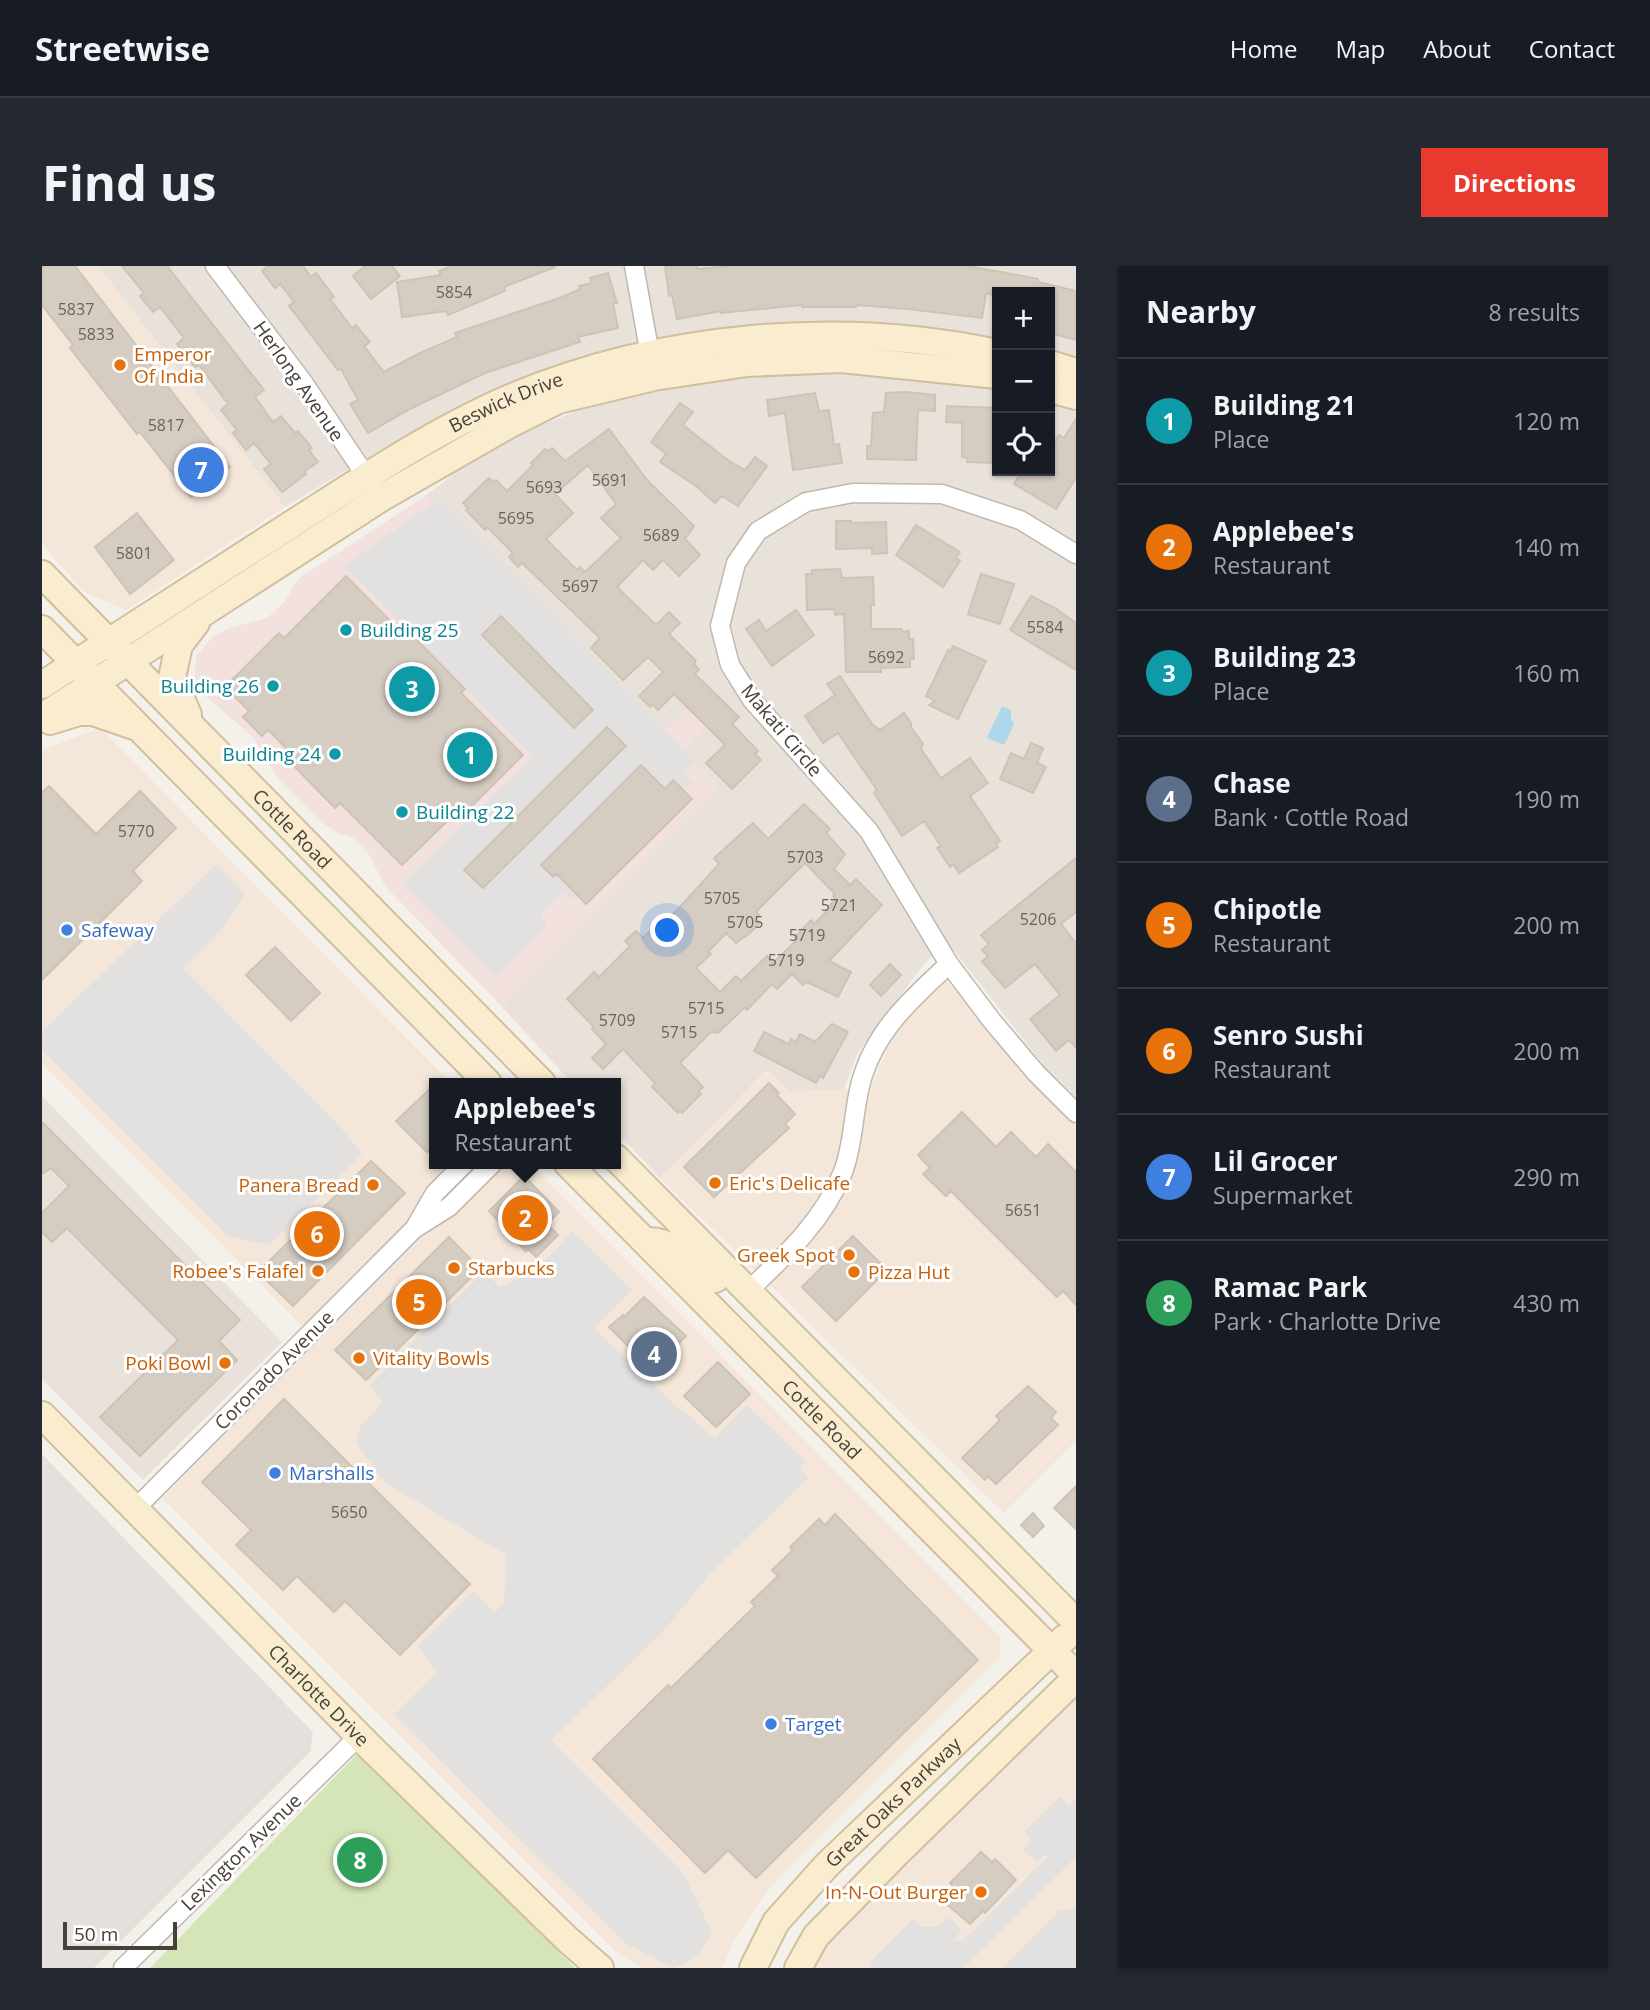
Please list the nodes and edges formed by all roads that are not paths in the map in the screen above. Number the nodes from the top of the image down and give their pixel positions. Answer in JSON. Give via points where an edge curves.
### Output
{"nodes":[{"id":1,"x":215,"y":266,"type":"edge"},
{"id":2,"x":634,"y":266,"type":"edge"},
{"id":3,"x":992,"y":352,"type":"edge"},
{"id":4,"x":651,"y":365,"type":"junction"},
{"id":5,"x":1055,"y":366,"type":"edge"},
{"id":6,"x":1076,"y":372,"type":"edge"},
{"id":7,"x":992,"y":374,"type":"edge"},
{"id":8,"x":1055,"y":390,"type":"edge"},
{"id":9,"x":1076,"y":396,"type":"edge"},
{"id":10,"x":373,"y":487,"type":"junction"},
{"id":11,"x":1076,"y":554,"type":"edge"},
{"id":12,"x":42,"y":574,"type":"edge"},
{"id":13,"x":203,"y":614,"type":"junction"},
{"id":14,"x":42,"y":629,"type":"edge"},
{"id":15,"x":108,"y":642,"type":"junction"},
{"id":16,"x":127,"y":662,"type":"junction"},
{"id":17,"x":77,"y":663,"type":"junction"},
{"id":18,"x":96,"y":683,"type":"junction"},
{"id":19,"x":42,"y":685,"type":"edge"},
{"id":20,"x":42,"y":717,"type":"edge"},
{"id":21,"x":42,"y":723,"type":"edge"},
{"id":22,"x":137,"y":726,"type":"junction"},
{"id":23,"x":194,"y":729,"type":"junction"},
{"id":24,"x":949,"y":964,"type":"junction"},
{"id":25,"x":483,"y":1078,"type":"edge"},
{"id":26,"x":537,"y":1078,"type":"edge"},
{"id":27,"x":1076,"y":1114,"type":"edge"},
{"id":28,"x":621,"y":1163,"type":"edge"},
{"id":29,"x":459,"y":1169,"type":"edge"},
{"id":30,"x":487,"y":1169,"type":"edge"},
{"id":31,"x":573,"y":1169,"type":"edge"},
{"id":32,"x":414,"y":1229,"type":"junction"},
{"id":33,"x":645,"y":1241,"type":"junction"},
{"id":34,"x":747,"y":1292,"type":"junction"},
{"id":35,"x":725,"y":1322,"type":"junction"},
{"id":36,"x":821,"y":1367,"type":"junction"},
{"id":37,"x":42,"y":1415,"type":"edge"},
{"id":38,"x":134,"y":1510,"type":"junction"},
{"id":39,"x":1076,"y":1622,"type":"edge"},
{"id":40,"x":1076,"y":1628,"type":"edge"},
{"id":41,"x":1052,"y":1650,"type":"junction"},
{"id":42,"x":1076,"y":1676,"type":"edge"},
{"id":43,"x":359,"y":1736,"type":"junction"},
{"id":44,"x":123,"y":1968,"type":"edge"},
{"id":45,"x":600,"y":1968,"type":"edge"},
{"id":46,"x":753,"y":1968,"type":"edge"},
{"id":47,"x":798,"y":1968,"type":"edge"}],
"edges":[{"from":1,"to":10,"type":"street","name":"Herlong Avenue","via":[[303,382]]},
{"from":2,"to":4,"type":"street"},
{"from":3,"to":4,"type":"main road","name":"Beswick Drive","via":[[884,338],[808,336],[746,340]]},
{"from":4,"to":7,"type":"main road","name":"Beswick Drive","via":[[841,359]]},
{"from":4,"to":10,"type":"main road","name":"Beswick Drive","via":[[558,400]]},
{"from":5,"to":6,"type":"main road"},
{"from":8,"to":9,"type":"main road"},
{"from":10,"to":13,"type":"main road","name":"Beswick Drive"},
{"from":10,"to":15,"type":"main road","name":"Beswick Drive"},
{"from":11,"to":24,"type":"street","name":"Makati Circle","via":[[1020,520],[942,494],[872,492],[806,502],[758,531],[736,563],[720,626],[730,665],[752,700],[869,831]]},
{"from":12,"to":15,"type":"main road","name":"Cottle Road"},
{"from":13,"to":16,"type":"main road","name":"Beswick Drive"},
{"from":13,"to":23,"type":"main road","via":[[179,645],[172,678]]},
{"from":14,"to":17,"type":"main road","name":"Cottle Road"},
{"from":15,"to":16,"type":"main road","name":"Cottle Road"},
{"from":15,"to":17,"type":"main road","name":"Beswick Drive"},
{"from":16,"to":18,"type":"main road","name":"Beswick Drive"},
{"from":16,"to":23,"type":"main road","name":"Cottle Road"},
{"from":17,"to":18,"type":"main road","name":"Cottle Road"},
{"from":17,"to":19,"type":"main road","name":"Beswick Drive"},
{"from":18,"to":20,"type":"main road","name":"Beswick Drive"},
{"from":18,"to":22,"type":"main road","name":"Cottle Road"},
{"from":21,"to":22,"type":"main road","via":[[93,712]]},
{"from":22,"to":25,"type":"main road","name":"Cottle Road"},
{"from":23,"to":26,"type":"main road","name":"Cottle Road"},
{"from":24,"to":27,"type":"street","name":"Makati Circle","via":[[1036,1073]]},
{"from":24,"to":34,"type":"street","via":[[910,999],[876,1041],[861,1083],[843,1171],[824,1210]]},
{"from":28,"to":34,"type":"main road","name":"Cottle Road"},
{"from":29,"to":32,"type":"street","name":"Coronado Avenue","via":[[435,1193]]},
{"from":30,"to":32,"type":"street","name":"Coronado Avenue","via":[[449,1207]]},
{"from":31,"to":33,"type":"main road","name":"Cottle Road"},
{"from":32,"to":38,"type":"street","name":"Coronado Avenue"},
{"from":33,"to":34,"type":"main road","via":[[662,1241],[726,1289]]},
{"from":33,"to":35,"type":"main road","name":"Cottle Road"},
{"from":34,"to":36,"type":"main road","name":"Cottle Road"},
{"from":35,"to":36,"type":"main road","via":[[741,1316],[757,1318]]},
{"from":35,"to":41,"type":"main road","name":"Cottle Road"},
{"from":36,"to":39,"type":"main road","name":"Cottle Road"},
{"from":37,"to":38,"type":"main road","name":"Charlotte Drive"},
{"from":38,"to":43,"type":"main road","name":"Charlotte Drive"},
{"from":40,"to":41,"type":"main road","name":"Great Oaks Parkway"},
{"from":41,"to":42,"type":"main road","name":"Cottle Road"},
{"from":41,"to":46,"type":"main road","name":"Great Oaks Parkway","via":[[827,1865],[776,1922]]},
{"from":42,"to":47,"type":"main road","name":"Great Oaks Parkway","via":[[816,1936]]},
{"from":43,"to":44,"type":"street","name":"Lexington Avenue"},
{"from":43,"to":45,"type":"main road","name":"Charlotte Drive"}]}
